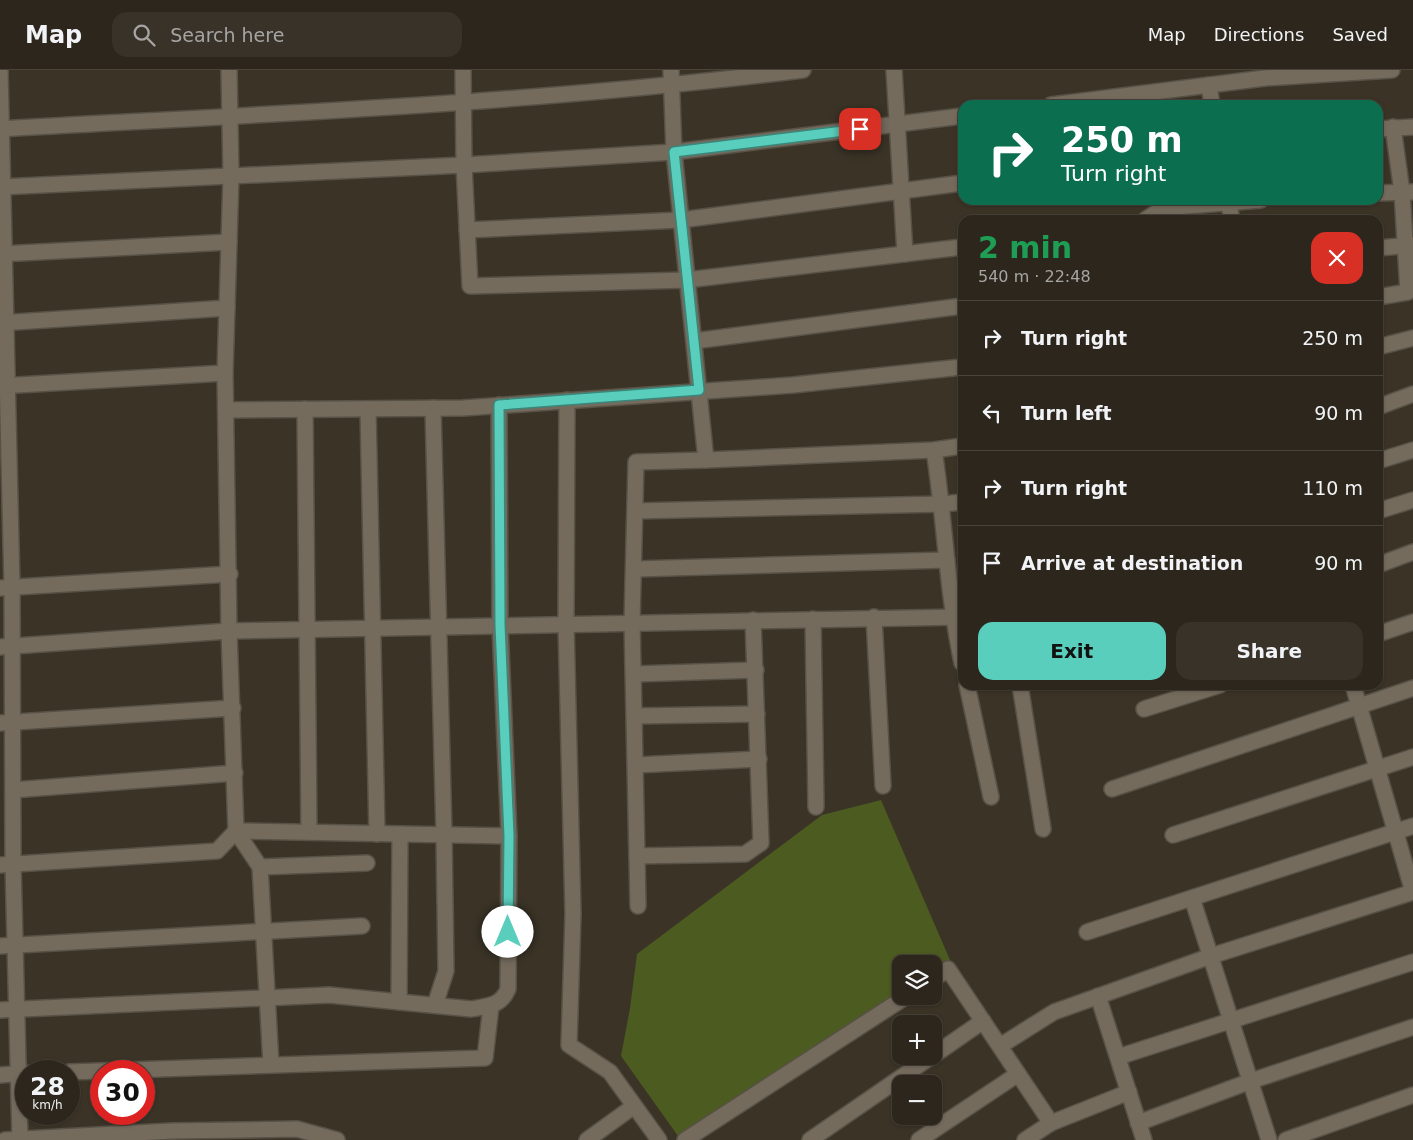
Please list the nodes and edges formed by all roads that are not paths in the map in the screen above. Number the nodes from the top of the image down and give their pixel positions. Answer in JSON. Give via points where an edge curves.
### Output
{"nodes":[{"id":1,"x":0,"y":70,"type":"edge"},
{"id":2,"x":229,"y":70,"type":"edge"},
{"id":3,"x":463,"y":70,"type":"edge"},
{"id":4,"x":670,"y":70,"type":"edge"},
{"id":5,"x":803,"y":70,"type":"edge"},
{"id":6,"x":894,"y":70,"type":"edge"},
{"id":7,"x":1392,"y":70,"type":"edge"},
{"id":8,"x":1264,"y":74,"type":"edge"},
{"id":9,"x":1209,"y":85,"type":"junction"},
{"id":10,"x":671,"y":86,"type":"junction"},
{"id":11,"x":1090,"y":100,"type":"edge"},
{"id":12,"x":1211,"y":100,"type":"edge"},
{"id":13,"x":463,"y":101,"type":"junction"},
{"id":14,"x":230,"y":116,"type":"junction"},
{"id":15,"x":958,"y":116,"type":"edge"},
{"id":16,"x":897,"y":124,"type":"junction"},
{"id":17,"x":1393,"y":127,"type":"junction"},
{"id":18,"x":1413,"y":127,"type":"edge"},
{"id":19,"x":1383,"y":128,"type":"edge"},
{"id":20,"x":1,"y":129,"type":"edge"},
{"id":21,"x":674,"y":152,"type":"junction"},
{"id":22,"x":464,"y":165,"type":"junction"},
{"id":23,"x":231,"y":176,"type":"junction"},
{"id":24,"x":958,"y":184,"type":"edge"},
{"id":25,"x":1,"y":187,"type":"edge"},
{"id":26,"x":901,"y":191,"type":"junction"},
{"id":27,"x":1408,"y":192,"type":"edge"},
{"id":28,"x":1383,"y":193,"type":"edge"},
{"id":29,"x":1191,"y":205,"type":"edge"},
{"id":30,"x":1152,"y":215,"type":"edge"},
{"id":31,"x":681,"y":220,"type":"junction"},
{"id":32,"x":467,"y":230,"type":"junction"},
{"id":33,"x":229,"y":242,"type":"junction"},
{"id":34,"x":1409,"y":245,"type":"edge"},
{"id":35,"x":958,"y":247,"type":"edge"},
{"id":36,"x":1383,"y":248,"type":"edge"},
{"id":37,"x":2,"y":254,"type":"edge"},
{"id":38,"x":905,"y":254,"type":"junction"},
{"id":39,"x":687,"y":280,"type":"junction"},
{"id":40,"x":1383,"y":296,"type":"edge"},
{"id":41,"x":958,"y":307,"type":"edge"},
{"id":42,"x":227,"y":308,"type":"junction"},
{"id":43,"x":2,"y":323,"type":"edge"},
{"id":44,"x":1413,"y":338,"type":"edge"},
{"id":45,"x":694,"y":341,"type":"junction"},
{"id":46,"x":1383,"y":346,"type":"edge"},
{"id":47,"x":958,"y":367,"type":"edge"},
{"id":48,"x":226,"y":373,"type":"junction"},
{"id":49,"x":3,"y":386,"type":"edge"},
{"id":50,"x":699,"y":390,"type":"junction"},
{"id":51,"x":1413,"y":394,"type":"edge"},
{"id":52,"x":567,"y":400,"type":"junction"},
{"id":53,"x":499,"y":405,"type":"junction"},
{"id":54,"x":1383,"y":405,"type":"edge"},
{"id":55,"x":433,"y":408,"type":"junction"},
{"id":56,"x":305,"y":409,"type":"junction"},
{"id":57,"x":368,"y":409,"type":"junction"},
{"id":58,"x":226,"y":410,"type":"junction"},
{"id":59,"x":958,"y":447,"type":"edge"},
{"id":60,"x":934,"y":450,"type":"junction"},
{"id":61,"x":1413,"y":450,"type":"edge"},
{"id":62,"x":4,"y":453,"type":"edge"},
{"id":63,"x":706,"y":460,"type":"junction"},
{"id":64,"x":1383,"y":460,"type":"edge"},
{"id":65,"x":1413,"y":500,"type":"edge"},
{"id":66,"x":958,"y":502,"type":"edge"},
{"id":67,"x":943,"y":504,"type":"junction"},
{"id":68,"x":1383,"y":509,"type":"edge"},
{"id":69,"x":635,"y":511,"type":"junction"},
{"id":70,"x":5,"y":522,"type":"edge"},
{"id":71,"x":1413,"y":552,"type":"edge"},
{"id":72,"x":947,"y":560,"type":"junction"},
{"id":73,"x":1383,"y":563,"type":"edge"},
{"id":74,"x":635,"y":569,"type":"junction"},
{"id":75,"x":230,"y":574,"type":"junction"},
{"id":76,"x":6,"y":587,"type":"edge"},
{"id":77,"x":874,"y":617,"type":"junction"},
{"id":78,"x":958,"y":618,"type":"edge"},
{"id":79,"x":813,"y":619,"type":"junction"},
{"id":80,"x":752,"y":620,"type":"junction"},
{"id":81,"x":632,"y":622,"type":"junction"},
{"id":82,"x":1413,"y":622,"type":"edge"},
{"id":83,"x":566,"y":624,"type":"junction"},
{"id":84,"x":500,"y":625,"type":"junction"},
{"id":85,"x":439,"y":627,"type":"junction"},
{"id":86,"x":372,"y":628,"type":"junction"},
{"id":87,"x":307,"y":630,"type":"junction"},
{"id":88,"x":229,"y":631,"type":"junction"},
{"id":89,"x":1383,"y":632,"type":"edge"},
{"id":90,"x":6,"y":647,"type":"edge"},
{"id":91,"x":756,"y":670,"type":"junction"},
{"id":92,"x":634,"y":674,"type":"junction"},
{"id":93,"x":1413,"y":688,"type":"edge"},
{"id":94,"x":968,"y":690,"type":"edge"},
{"id":95,"x":1021,"y":690,"type":"edge"},
{"id":96,"x":1205,"y":690,"type":"edge"},
{"id":97,"x":1354,"y":690,"type":"edge"},
{"id":98,"x":1359,"y":707,"type":"junction"},
{"id":99,"x":233,"y":708,"type":"junction"},
{"id":100,"x":1144,"y":710,"type":"dead end"},
{"id":101,"x":757,"y":714,"type":"junction"},
{"id":102,"x":635,"y":716,"type":"junction"},
{"id":103,"x":6,"y":723,"type":"edge"},
{"id":104,"x":1413,"y":757,"type":"edge"},
{"id":105,"x":759,"y":759,"type":"junction"},
{"id":106,"x":636,"y":764,"type":"junction"},
{"id":107,"x":1377,"y":770,"type":"junction"},
{"id":108,"x":235,"y":773,"type":"junction"},
{"id":109,"x":883,"y":786,"type":"dead end"},
{"id":110,"x":1112,"y":789,"type":"dead end"},
{"id":111,"x":13,"y":790,"type":"junction"},
{"id":112,"x":992,"y":797,"type":"dead end"},
{"id":113,"x":816,"y":807,"type":"dead end"},
{"id":114,"x":1413,"y":826,"type":"edge"},
{"id":115,"x":1043,"y":830,"type":"dead end"},
{"id":116,"x":236,"y":831,"type":"junction"},
{"id":117,"x":309,"y":832,"type":"junction"},
{"id":118,"x":1395,"y":832,"type":"junction"},
{"id":119,"x":376,"y":834,"type":"junction"},
{"id":120,"x":400,"y":834,"type":"junction"},
{"id":121,"x":444,"y":835,"type":"junction"},
{"id":122,"x":1173,"y":835,"type":"dead end"},
{"id":123,"x":509,"y":836,"type":"junction"},
{"id":124,"x":637,"y":856,"type":"junction"},
{"id":125,"x":367,"y":863,"type":"dead end"},
{"id":126,"x":7,"y":864,"type":"edge"},
{"id":127,"x":260,"y":867,"type":"junction"},
{"id":128,"x":1413,"y":892,"type":"edge"},
{"id":129,"x":1192,"y":898,"type":"junction"},
{"id":130,"x":638,"y":906,"type":"dead end"},
{"id":131,"x":362,"y":926,"type":"dead end"},
{"id":132,"x":263,"y":932,"type":"junction"},
{"id":133,"x":1087,"y":932,"type":"dead end"},
{"id":134,"x":8,"y":946,"type":"edge"},
{"id":135,"x":1211,"y":956,"type":"junction"},
{"id":136,"x":1413,"y":962,"type":"edge"},
{"id":137,"x":942,"y":973,"type":"edge"},
{"id":138,"x":1098,"y":996,"type":"junction"},
{"id":139,"x":267,"y":998,"type":"junction"},
{"id":140,"x":399,"y":1002,"type":"junction"},
{"id":141,"x":435,"y":1005,"type":"junction"},
{"id":142,"x":893,"y":1005,"type":"edge"},
{"id":143,"x":491,"y":1006,"type":"junction"},
{"id":144,"x":17,"y":1009,"type":"junction"},
{"id":145,"x":0,"y":1010,"type":"edge"},
{"id":146,"x":1231,"y":1020,"type":"junction"},
{"id":147,"x":983,"y":1022,"type":"junction"},
{"id":148,"x":1413,"y":1027,"type":"edge"},
{"id":149,"x":1000,"y":1046,"type":"junction"},
{"id":150,"x":942,"y":1050,"type":"edge"},
{"id":151,"x":1118,"y":1057,"type":"junction"},
{"id":152,"x":21,"y":1060,"type":"edge"},
{"id":153,"x":271,"y":1065,"type":"junction"},
{"id":154,"x":920,"y":1065,"type":"edge"},
{"id":155,"x":80,"y":1072,"type":"edge"},
{"id":156,"x":15,"y":1074,"type":"edge"},
{"id":157,"x":1018,"y":1074,"type":"junction"},
{"id":158,"x":0,"y":1075,"type":"edge"},
{"id":159,"x":1251,"y":1081,"type":"junction"},
{"id":160,"x":1129,"y":1092,"type":"junction"},
{"id":161,"x":1413,"y":1095,"type":"edge"},
{"id":162,"x":634,"y":1106,"type":"junction"},
{"id":163,"x":1051,"y":1123,"type":"junction"},
{"id":164,"x":1138,"y":1123,"type":"junction"},
{"id":165,"x":17,"y":1125,"type":"edge"},
{"id":166,"x":298,"y":1134,"type":"edge"},
{"id":167,"x":172,"y":1136,"type":"edge"},
{"id":168,"x":15,"y":1140,"type":"edge"},
{"id":169,"x":337,"y":1140,"type":"edge"},
{"id":170,"x":587,"y":1140,"type":"edge"},
{"id":171,"x":658,"y":1140,"type":"edge"},
{"id":172,"x":685,"y":1140,"type":"edge"},
{"id":173,"x":810,"y":1140,"type":"edge"},
{"id":174,"x":919,"y":1140,"type":"edge"},
{"id":175,"x":1025,"y":1140,"type":"edge"},
{"id":176,"x":1144,"y":1140,"type":"edge"},
{"id":177,"x":1269,"y":1140,"type":"edge"},
{"id":178,"x":1286,"y":1140,"type":"edge"}],
"edges":[{"from":1,"to":20,"type":"street"},
{"from":2,"to":14,"type":"street"},
{"from":3,"to":13,"type":"street"},
{"from":4,"to":10,"type":"street"},
{"from":5,"to":10,"type":"street"},
{"from":6,"to":16,"type":"street"},
{"from":7,"to":8,"type":"street"},
{"from":8,"to":9,"type":"street"},
{"from":9,"to":11,"type":"street"},
{"from":9,"to":12,"type":"street"},
{"from":10,"to":13,"type":"street"},
{"from":10,"to":21,"type":"street"},
{"from":13,"to":14,"type":"street"},
{"from":13,"to":22,"type":"street"},
{"from":14,"to":20,"type":"street"},
{"from":14,"to":23,"type":"street"},
{"from":15,"to":16,"type":"street"},
{"from":16,"to":21,"type":"street"},
{"from":16,"to":26,"type":"street"},
{"from":17,"to":18,"type":"street"},
{"from":17,"to":19,"type":"street"},
{"from":17,"to":27,"type":"street"},
{"from":20,"to":25,"type":"street"},
{"from":21,"to":22,"type":"street"},
{"from":21,"to":31,"type":"street"},
{"from":22,"to":23,"type":"street"},
{"from":22,"to":32,"type":"street"},
{"from":23,"to":25,"type":"street"},
{"from":23,"to":33,"type":"street"},
{"from":24,"to":26,"type":"street"},
{"from":25,"to":37,"type":"street"},
{"from":26,"to":31,"type":"street"},
{"from":26,"to":38,"type":"street"},
{"from":27,"to":28,"type":"street"},
{"from":27,"to":34,"type":"street"},
{"from":29,"to":30,"type":"street","via":[[1163,208]]},
{"from":31,"to":32,"type":"street"},
{"from":31,"to":39,"type":"street"},
{"from":32,"to":39,"type":"street","via":[[470,286]]},
{"from":33,"to":37,"type":"street"},
{"from":33,"to":42,"type":"street"},
{"from":34,"to":36,"type":"street"},
{"from":34,"to":40,"type":"street","via":[[1408,292]]},
{"from":35,"to":38,"type":"street"},
{"from":37,"to":43,"type":"street"},
{"from":38,"to":39,"type":"street"},
{"from":39,"to":45,"type":"street"},
{"from":41,"to":45,"type":"street"},
{"from":42,"to":43,"type":"street"},
{"from":42,"to":48,"type":"street"},
{"from":43,"to":49,"type":"street"},
{"from":44,"to":46,"type":"street"},
{"from":45,"to":50,"type":"street"},
{"from":47,"to":50,"type":"street","via":[[793,385]]},
{"from":48,"to":49,"type":"street"},
{"from":48,"to":58,"type":"street"},
{"from":49,"to":62,"type":"street"},
{"from":50,"to":52,"type":"street"},
{"from":50,"to":63,"type":"street"},
{"from":51,"to":54,"type":"street"},
{"from":52,"to":53,"type":"street"},
{"from":52,"to":83,"type":"street"},
{"from":53,"to":55,"type":"street"},
{"from":53,"to":84,"type":"street"},
{"from":55,"to":57,"type":"street"},
{"from":55,"to":85,"type":"street"},
{"from":56,"to":57,"type":"street"},
{"from":56,"to":58,"type":"street"},
{"from":56,"to":87,"type":"street"},
{"from":57,"to":86,"type":"street"},
{"from":58,"to":75,"type":"street"},
{"from":59,"to":60,"type":"street"},
{"from":60,"to":63,"type":"street"},
{"from":60,"to":67,"type":"street"},
{"from":61,"to":64,"type":"street"},
{"from":62,"to":70,"type":"street"},
{"from":63,"to":69,"type":"street","via":[[636,462]]},
{"from":65,"to":68,"type":"street"},
{"from":66,"to":67,"type":"street"},
{"from":67,"to":69,"type":"street"},
{"from":67,"to":72,"type":"street"},
{"from":69,"to":74,"type":"street"},
{"from":70,"to":76,"type":"street"},
{"from":71,"to":73,"type":"street"},
{"from":72,"to":74,"type":"street"},
{"from":72,"to":78,"type":"street"},
{"from":74,"to":81,"type":"street"},
{"from":75,"to":76,"type":"street"},
{"from":75,"to":88,"type":"street"},
{"from":76,"to":90,"type":"street"},
{"from":77,"to":78,"type":"street"},
{"from":77,"to":79,"type":"street"},
{"from":77,"to":109,"type":"street"},
{"from":79,"to":80,"type":"street"},
{"from":79,"to":113,"type":"street"},
{"from":80,"to":81,"type":"street"},
{"from":80,"to":91,"type":"street"},
{"from":81,"to":83,"type":"street"},
{"from":81,"to":92,"type":"street"},
{"from":82,"to":89,"type":"street"},
{"from":83,"to":84,"type":"street"},
{"from":83,"to":162,"type":"street","via":[[573,914],[569,1045],[610,1072]]},
{"from":84,"to":85,"type":"street"},
{"from":84,"to":123,"type":"street"},
{"from":85,"to":86,"type":"street"},
{"from":85,"to":121,"type":"street"},
{"from":86,"to":87,"type":"street"},
{"from":86,"to":119,"type":"street"},
{"from":87,"to":88,"type":"street"},
{"from":87,"to":117,"type":"street"},
{"from":88,"to":90,"type":"street"},
{"from":88,"to":99,"type":"street"},
{"from":90,"to":103,"type":"street"},
{"from":91,"to":92,"type":"street"},
{"from":91,"to":101,"type":"street"},
{"from":92,"to":102,"type":"street"},
{"from":93,"to":98,"type":"street"},
{"from":94,"to":112,"type":"street"},
{"from":95,"to":115,"type":"street"},
{"from":96,"to":100,"type":"street"},
{"from":97,"to":98,"type":"street"},
{"from":98,"to":107,"type":"street"},
{"from":98,"to":110,"type":"street"},
{"from":99,"to":103,"type":"street"},
{"from":99,"to":108,"type":"street"},
{"from":101,"to":102,"type":"street"},
{"from":101,"to":105,"type":"street"},
{"from":102,"to":106,"type":"street"},
{"from":103,"to":111,"type":"street"},
{"from":104,"to":107,"type":"street"},
{"from":105,"to":106,"type":"street"},
{"from":105,"to":124,"type":"street","via":[[761,843],[745,854]]},
{"from":106,"to":124,"type":"street"},
{"from":107,"to":118,"type":"street"},
{"from":107,"to":122,"type":"street"},
{"from":108,"to":111,"type":"street"},
{"from":108,"to":116,"type":"street"},
{"from":111,"to":126,"type":"street"},
{"from":114,"to":118,"type":"street"},
{"from":116,"to":117,"type":"street"},
{"from":116,"to":126,"type":"street","via":[[217,851]]},
{"from":116,"to":127,"type":"street"},
{"from":117,"to":119,"type":"street"},
{"from":118,"to":128,"type":"street"},
{"from":118,"to":129,"type":"street"},
{"from":119,"to":120,"type":"street"},
{"from":120,"to":121,"type":"street"},
{"from":120,"to":140,"type":"street"},
{"from":121,"to":123,"type":"street"},
{"from":121,"to":141,"type":"street","via":[[446,971]]},
{"from":123,"to":143,"type":"street","via":[[508,989],[504,997]]},
{"from":124,"to":130,"type":"street"},
{"from":125,"to":127,"type":"street"},
{"from":126,"to":134,"type":"street"},
{"from":127,"to":132,"type":"street"},
{"from":128,"to":135,"type":"street"},
{"from":129,"to":133,"type":"street"},
{"from":129,"to":135,"type":"street"},
{"from":131,"to":132,"type":"street"},
{"from":132,"to":134,"type":"street"},
{"from":132,"to":139,"type":"street"},
{"from":134,"to":144,"type":"street"},
{"from":135,"to":138,"type":"street"},
{"from":135,"to":146,"type":"street"},
{"from":136,"to":146,"type":"street"},
{"from":137,"to":147,"type":"street","via":[[948,969]]},
{"from":138,"to":149,"type":"street","via":[[1054,1012]]},
{"from":138,"to":151,"type":"street"},
{"from":139,"to":140,"type":"street","via":[[329,995]]},
{"from":139,"to":144,"type":"street"},
{"from":139,"to":153,"type":"street"},
{"from":140,"to":141,"type":"street"},
{"from":141,"to":143,"type":"street","via":[[471,1009]]},
{"from":142,"to":172,"type":"street"},
{"from":143,"to":153,"type":"street","via":[[484,1058]]},
{"from":144,"to":145,"type":"street"},
{"from":144,"to":152,"type":"street"},
{"from":146,"to":151,"type":"street"},
{"from":146,"to":159,"type":"street"},
{"from":147,"to":149,"type":"street"},
{"from":147,"to":150,"type":"street"},
{"from":148,"to":159,"type":"street"},
{"from":149,"to":157,"type":"street"},
{"from":151,"to":160,"type":"street"},
{"from":153,"to":155,"type":"street"},
{"from":154,"to":173,"type":"street"},
{"from":156,"to":158,"type":"street"},
{"from":157,"to":163,"type":"street"},
{"from":157,"to":174,"type":"street"},
{"from":159,"to":164,"type":"street"},
{"from":159,"to":177,"type":"street"},
{"from":160,"to":163,"type":"street"},
{"from":160,"to":164,"type":"street"},
{"from":161,"to":178,"type":"street"},
{"from":162,"to":170,"type":"street"},
{"from":162,"to":171,"type":"street"},
{"from":163,"to":175,"type":"street"},
{"from":164,"to":176,"type":"street"},
{"from":165,"to":168,"type":"street"},
{"from":166,"to":167,"type":"street"},
{"from":166,"to":169,"type":"street"},
{"from":167,"to":168,"type":"street"}]}
